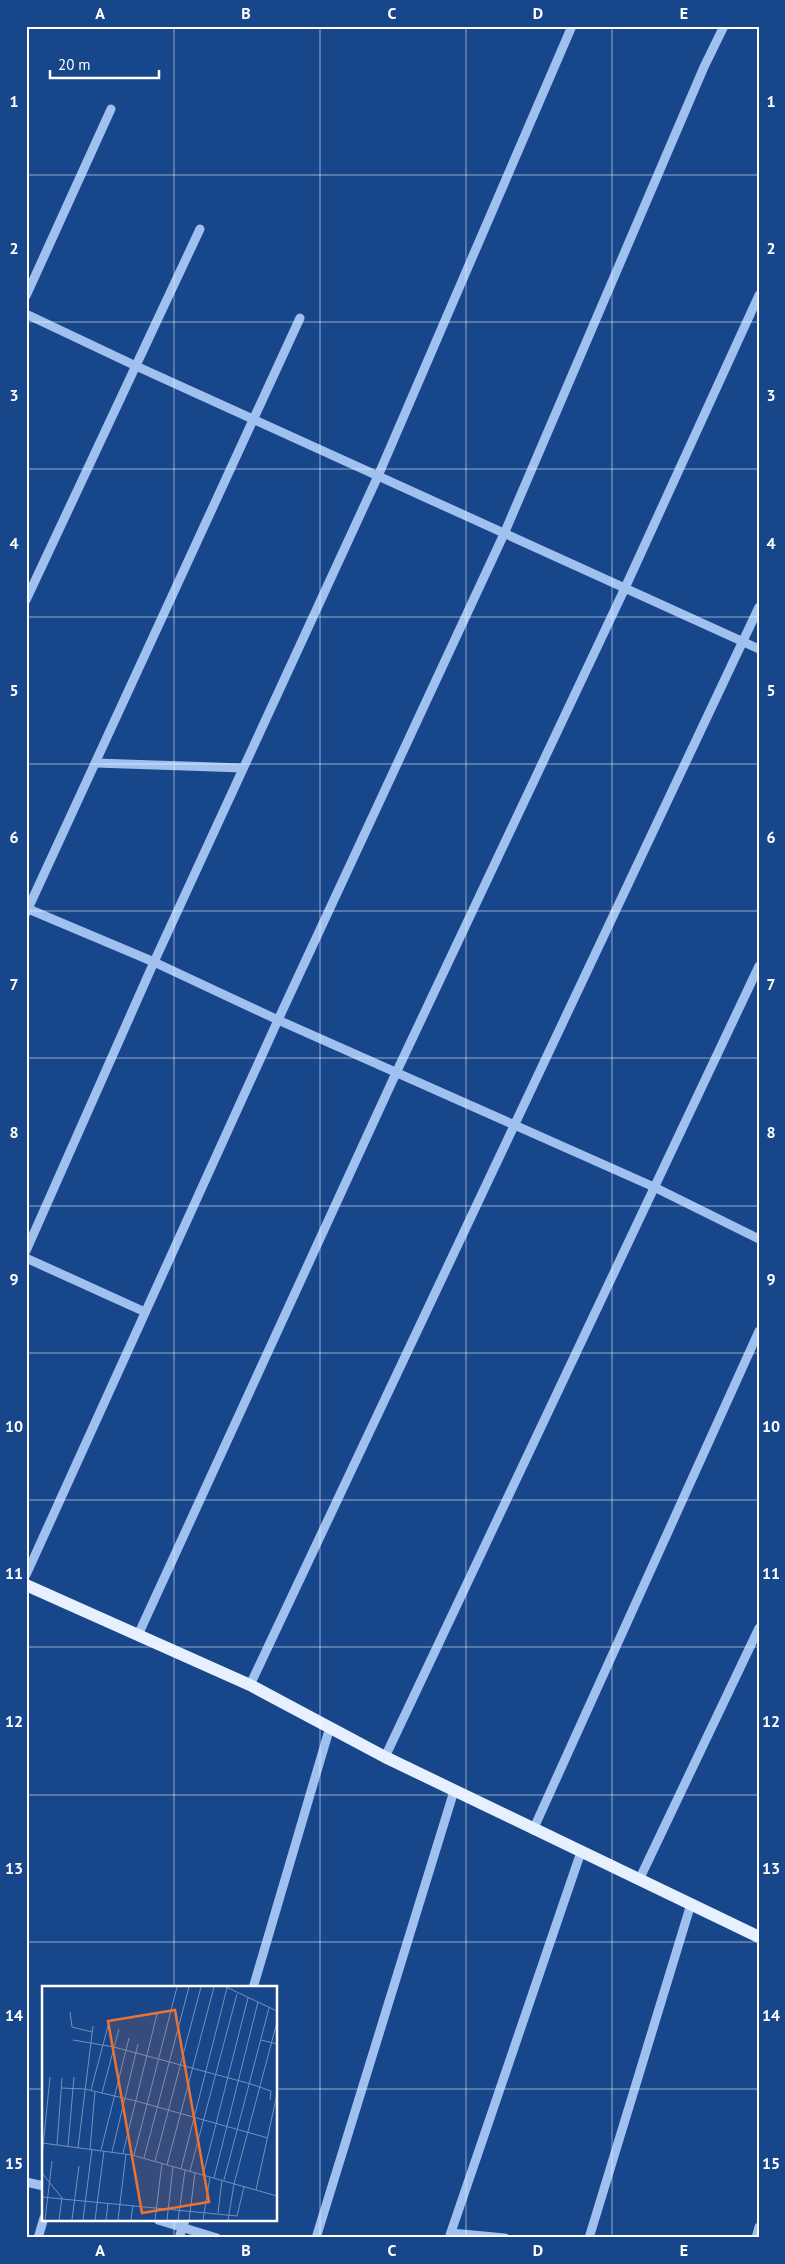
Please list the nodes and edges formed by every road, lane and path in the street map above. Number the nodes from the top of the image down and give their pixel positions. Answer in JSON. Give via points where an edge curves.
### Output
{"nodes":[{"id":1,"x":572,"y":26,"type":"edge"},
{"id":2,"x":724,"y":26,"type":"edge"},
{"id":3,"x":111,"y":109,"type":"dead end"},
{"id":4,"x":200,"y":230,"type":"dead end"},
{"id":5,"x":759,"y":295,"type":"edge"},
{"id":6,"x":26,"y":296,"type":"edge"},
{"id":7,"x":26,"y":314,"type":"edge"},
{"id":8,"x":300,"y":318,"type":"dead end"},
{"id":9,"x":136,"y":366,"type":"junction"},
{"id":10,"x":252,"y":419,"type":"junction"},
{"id":11,"x":378,"y":476,"type":"junction"},
{"id":12,"x":504,"y":534,"type":"junction"},
{"id":13,"x":625,"y":588,"type":"junction"},
{"id":14,"x":26,"y":600,"type":"edge"},
{"id":15,"x":759,"y":607,"type":"edge"},
{"id":16,"x":743,"y":642,"type":"junction"},
{"id":17,"x":759,"y":649,"type":"edge"},
{"id":18,"x":96,"y":763,"type":"junction"},
{"id":19,"x":243,"y":768,"type":"junction"},
{"id":20,"x":27,"y":910,"type":"edge"},
{"id":21,"x":154,"y":962,"type":"junction"},
{"id":22,"x":759,"y":966,"type":"edge"},
{"id":23,"x":278,"y":1020,"type":"junction"},
{"id":24,"x":396,"y":1073,"type":"junction"},
{"id":25,"x":513,"y":1125,"type":"junction"},
{"id":26,"x":654,"y":1187,"type":"junction"},
{"id":27,"x":759,"y":1238,"type":"edge"},
{"id":28,"x":26,"y":1251,"type":"edge"},
{"id":29,"x":26,"y":1258,"type":"edge"},
{"id":30,"x":145,"y":1312,"type":"junction"},
{"id":31,"x":759,"y":1331,"type":"edge"},
{"id":32,"x":26,"y":1575,"type":"edge"},
{"id":33,"x":26,"y":1585,"type":"edge"},
{"id":34,"x":759,"y":1628,"type":"edge"},
{"id":35,"x":138,"y":1635,"type":"junction"},
{"id":36,"x":250,"y":1685,"type":"junction"},
{"id":37,"x":330,"y":1727,"type":"junction"},
{"id":38,"x":385,"y":1757,"type":"junction"},
{"id":39,"x":454,"y":1791,"type":"junction"},
{"id":40,"x":533,"y":1830,"type":"junction"},
{"id":41,"x":581,"y":1852,"type":"junction"},
{"id":42,"x":639,"y":1880,"type":"junction"},
{"id":43,"x":691,"y":1904,"type":"junction"},
{"id":44,"x":759,"y":1937,"type":"edge"},
{"id":45,"x":254,"y":1986,"type":"edge"},
{"id":46,"x":26,"y":2182,"type":"edge"},
{"id":47,"x":42,"y":2186,"type":"edge"},
{"id":48,"x":43,"y":2222,"type":"edge"},
{"id":49,"x":171,"y":2222,"type":"edge"},
{"id":50,"x":184,"y":2224,"type":"edge"},
{"id":51,"x":759,"y":2227,"type":"edge"},
{"id":52,"x":450,"y":2235,"type":"edge"},
{"id":53,"x":38,"y":2238,"type":"edge"},
{"id":54,"x":179,"y":2238,"type":"edge"},
{"id":55,"x":217,"y":2238,"type":"edge"},
{"id":56,"x":316,"y":2238,"type":"edge"},
{"id":57,"x":505,"y":2238,"type":"edge"},
{"id":58,"x":589,"y":2238,"type":"edge"},
{"id":59,"x":756,"y":2238,"type":"edge"}],
"edges":[{"from":1,"to":11,"type":"street"},
{"from":2,"to":12,"type":"street"},
{"from":3,"to":6,"type":"street"},
{"from":4,"to":9,"type":"street"},
{"from":5,"to":13,"type":"street"},
{"from":7,"to":9,"type":"street"},
{"from":8,"to":10,"type":"street"},
{"from":9,"to":10,"type":"street"},
{"from":9,"to":14,"type":"street"},
{"from":10,"to":11,"type":"street"},
{"from":10,"to":18,"type":"street"},
{"from":11,"to":12,"type":"street"},
{"from":11,"to":19,"type":"street"},
{"from":12,"to":13,"type":"street"},
{"from":12,"to":23,"type":"street"},
{"from":13,"to":16,"type":"street"},
{"from":13,"to":24,"type":"street"},
{"from":15,"to":16,"type":"street"},
{"from":16,"to":17,"type":"street"},
{"from":16,"to":25,"type":"street"},
{"from":18,"to":19,"type":"street"},
{"from":18,"to":20,"type":"street"},
{"from":19,"to":21,"type":"street"},
{"from":20,"to":21,"type":"street"},
{"from":21,"to":23,"type":"street"},
{"from":21,"to":28,"type":"street"},
{"from":22,"to":26,"type":"street"},
{"from":23,"to":24,"type":"street"},
{"from":23,"to":30,"type":"street"},
{"from":24,"to":25,"type":"street"},
{"from":24,"to":35,"type":"street"},
{"from":25,"to":26,"type":"street"},
{"from":25,"to":36,"type":"street"},
{"from":26,"to":27,"type":"street"},
{"from":26,"to":38,"type":"street"},
{"from":29,"to":30,"type":"street"},
{"from":30,"to":32,"type":"street"},
{"from":31,"to":40,"type":"street"},
{"from":33,"to":35,"type":"main road"},
{"from":34,"to":42,"type":"street"},
{"from":35,"to":36,"type":"main road"},
{"from":36,"to":37,"type":"main road"},
{"from":37,"to":38,"type":"main road"},
{"from":37,"to":45,"type":"street"},
{"from":38,"to":39,"type":"main road"},
{"from":39,"to":40,"type":"main road"},
{"from":39,"to":56,"type":"street"},
{"from":40,"to":41,"type":"main road"},
{"from":41,"to":42,"type":"main road"},
{"from":41,"to":52,"type":"street"},
{"from":42,"to":43,"type":"main road"},
{"from":43,"to":44,"type":"main road"},
{"from":43,"to":58,"type":"street"},
{"from":46,"to":47,"type":"street"},
{"from":48,"to":53,"type":"street"},
{"from":49,"to":50,"type":"street"},
{"from":50,"to":54,"type":"street"},
{"from":50,"to":55,"type":"street"},
{"from":51,"to":59,"type":"street"},
{"from":52,"to":57,"type":"street"}]}
